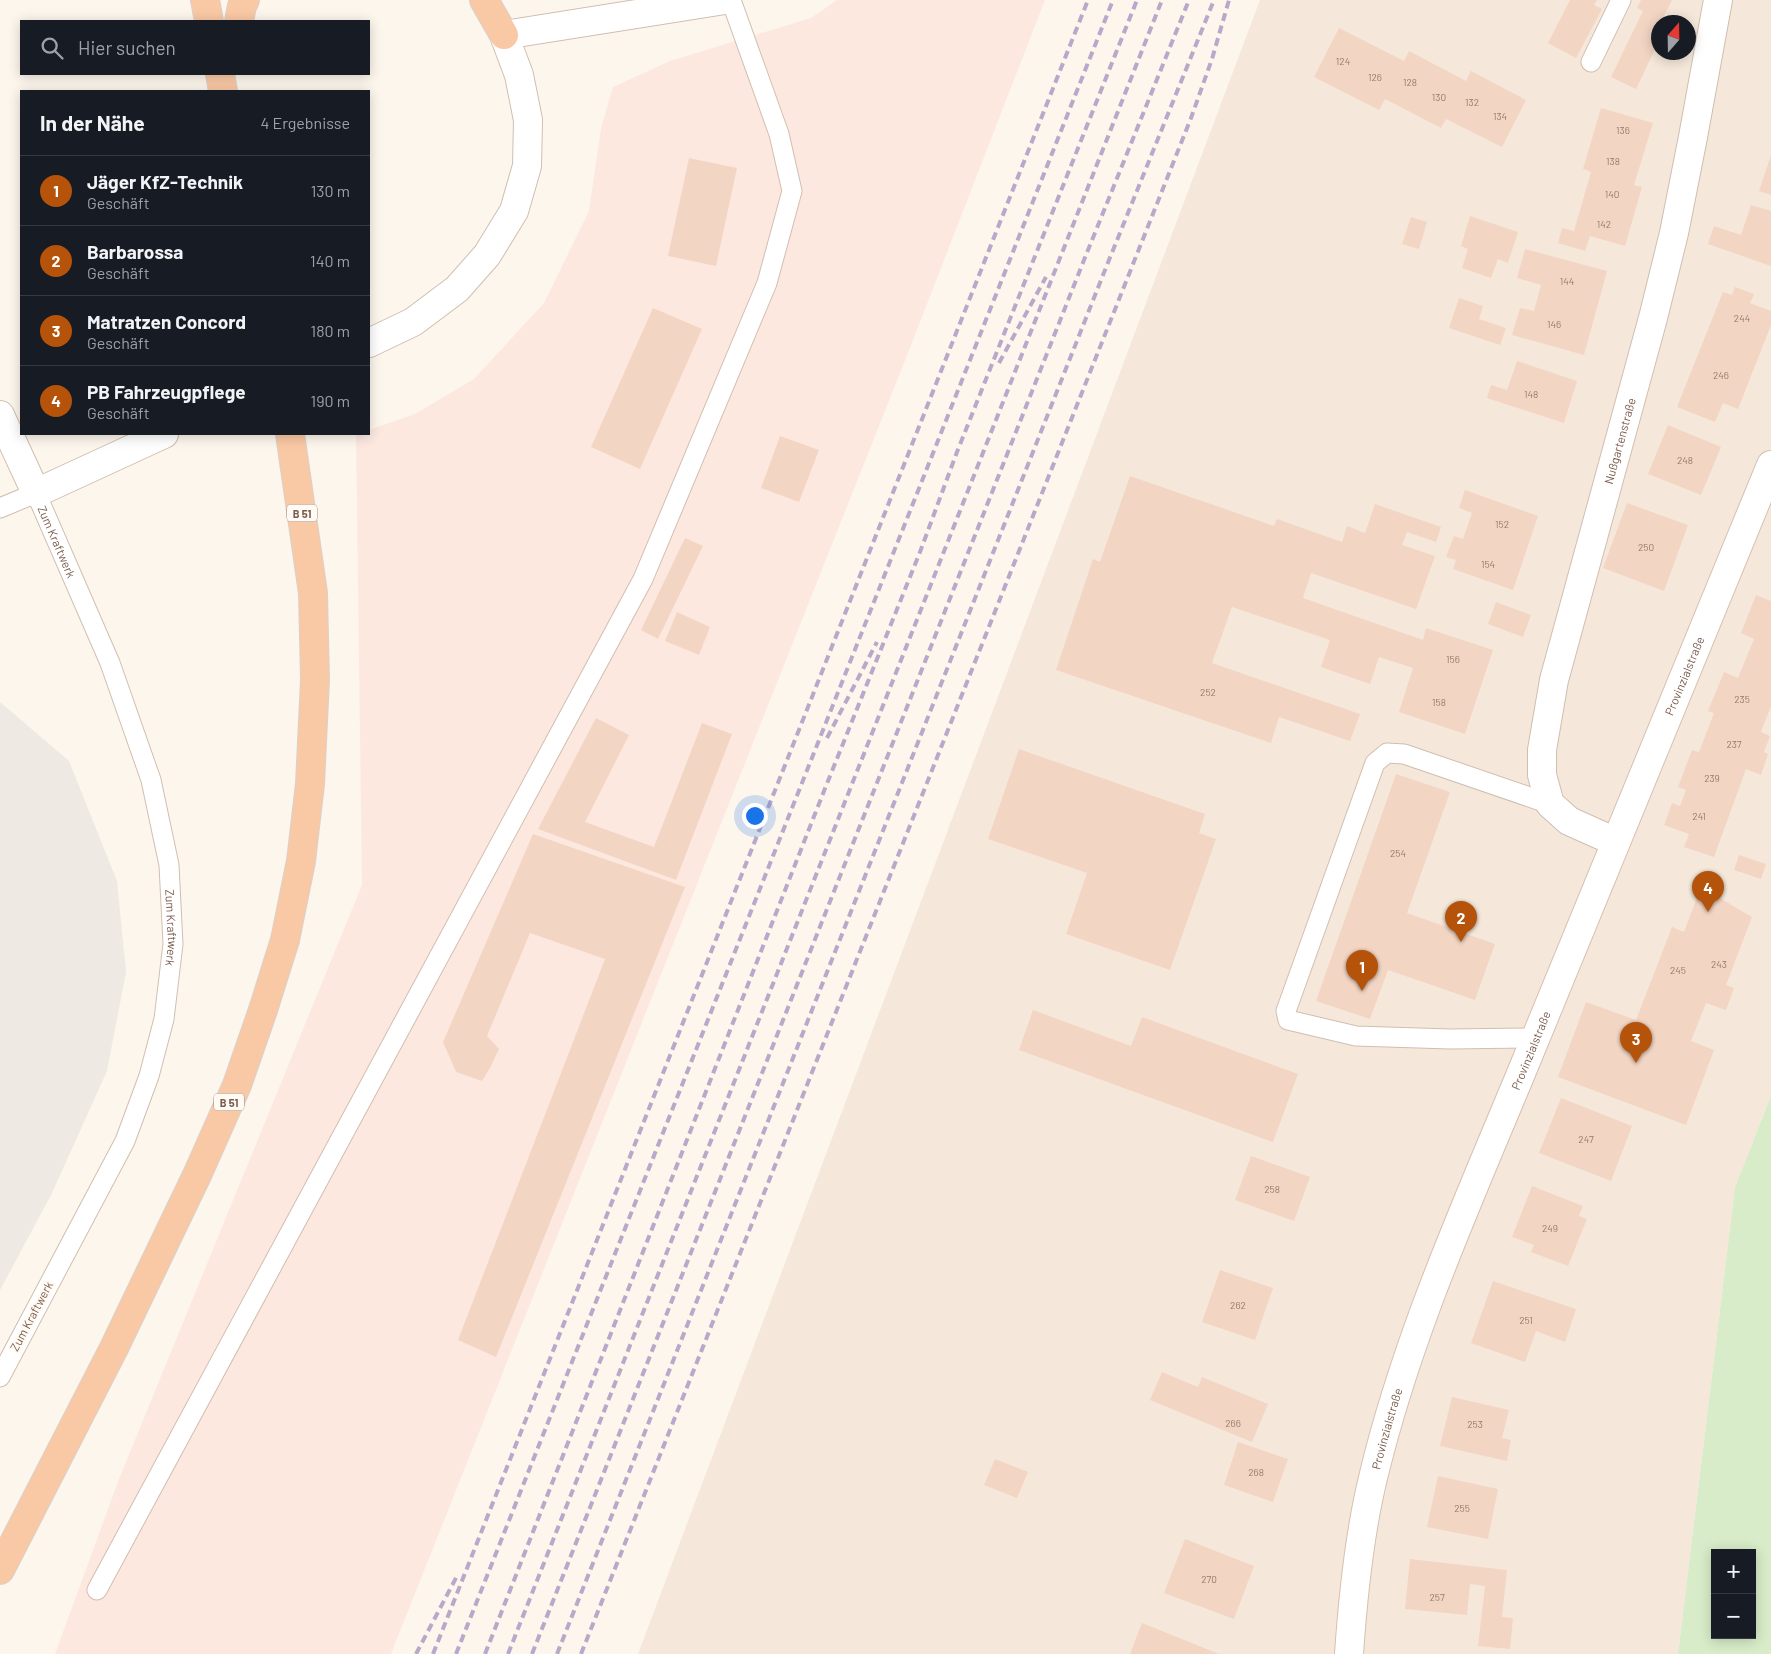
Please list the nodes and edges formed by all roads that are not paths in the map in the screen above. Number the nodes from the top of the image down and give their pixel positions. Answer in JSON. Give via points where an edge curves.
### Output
{"nodes":[{"id":1,"x":205,"y":0,"type":"edge"},
{"id":2,"x":245,"y":0,"type":"edge"},
{"id":3,"x":484,"y":0,"type":"edge"},
{"id":4,"x":725,"y":0,"type":"edge"},
{"id":5,"x":732,"y":0,"type":"edge"},
{"id":6,"x":1621,"y":0,"type":"edge"},
{"id":7,"x":1718,"y":0,"type":"edge"},
{"id":8,"x":210,"y":20,"type":"edge"},
{"id":9,"x":239,"y":20,"type":"edge"},
{"id":10,"x":504,"y":35,"type":"junction"},
{"id":11,"x":1591,"y":62,"type":"dead end"},
{"id":12,"x":220,"y":75,"type":"edge"},
{"id":13,"x":232,"y":75,"type":"edge"},
{"id":14,"x":223,"y":90,"type":"edge"},
{"id":15,"x":231,"y":90,"type":"edge"},
{"id":16,"x":370,"y":343,"type":"edge"},
{"id":17,"x":0,"y":415,"type":"edge"},
{"id":18,"x":162,"y":435,"type":"edge"},
{"id":19,"x":290,"y":435,"type":"edge"},
{"id":20,"x":1771,"y":465,"type":"edge"},
{"id":21,"x":36,"y":493,"type":"junction"},
{"id":22,"x":0,"y":508,"type":"edge"},
{"id":23,"x":1550,"y":804,"type":"junction"},
{"id":24,"x":1616,"y":842,"type":"junction"},
{"id":25,"x":1535,"y":1038,"type":"junction"},
{"id":26,"x":0,"y":1377,"type":"edge"},
{"id":27,"x":0,"y":1570,"type":"edge"},
{"id":28,"x":97,"y":1590,"type":"dead end"},
{"id":29,"x":1349,"y":1654,"type":"edge"}],
"edges":[{"from":1,"to":8,"type":"highway"},
{"from":2,"to":9,"type":"highway"},
{"from":3,"to":10,"type":"highway"},
{"from":4,"to":10,"type":"street"},
{"from":5,"to":28,"type":"lane","via":[[779,134],[792,191],[767,283],[644,579]]},
{"from":6,"to":11,"type":"lane"},
{"from":7,"to":23,"type":"street","name":"Nußgartenstraße","via":[[1689,156],[1653,318],[1554,680],[1542,750],[1542,775]]},
{"from":10,"to":16,"type":"street","via":[[519,75],[528,120],[527,166],[514,211],[487,255],[457,289],[413,322]]},
{"from":12,"to":14,"type":"highway"},
{"from":13,"to":15,"type":"highway"},
{"from":17,"to":21,"type":"street"},
{"from":18,"to":21,"type":"street"},
{"from":19,"to":27,"type":"highway","number":"B 51","via":[[313,593],[315,680],[310,784],[301,861],[285,940],[237,1085],[198,1173],[114,1348]]},
{"from":20,"to":24,"type":"street","name":"Provinzialstraße"},
{"from":21,"to":22,"type":"lane"},
{"from":21,"to":26,"type":"lane","name":"Zum Kraftwerk","via":[[110,663],[151,780],[170,865],[173,944],[164,1019],[149,1076],[124,1141]]},
{"from":23,"to":24,"type":"street","via":[[1569,821]]},
{"from":23,"to":25,"type":"lane","via":[[1404,754],[1386,753],[1372,770],[1286,1011],[1288,1020],[1356,1036]]},
{"from":24,"to":25,"type":"street","name":"Provinzialstraße"},
{"from":25,"to":29,"type":"street","name":"Provinzialstraße","via":[[1414,1338],[1392,1405],[1370,1490],[1354,1583]]}]}
